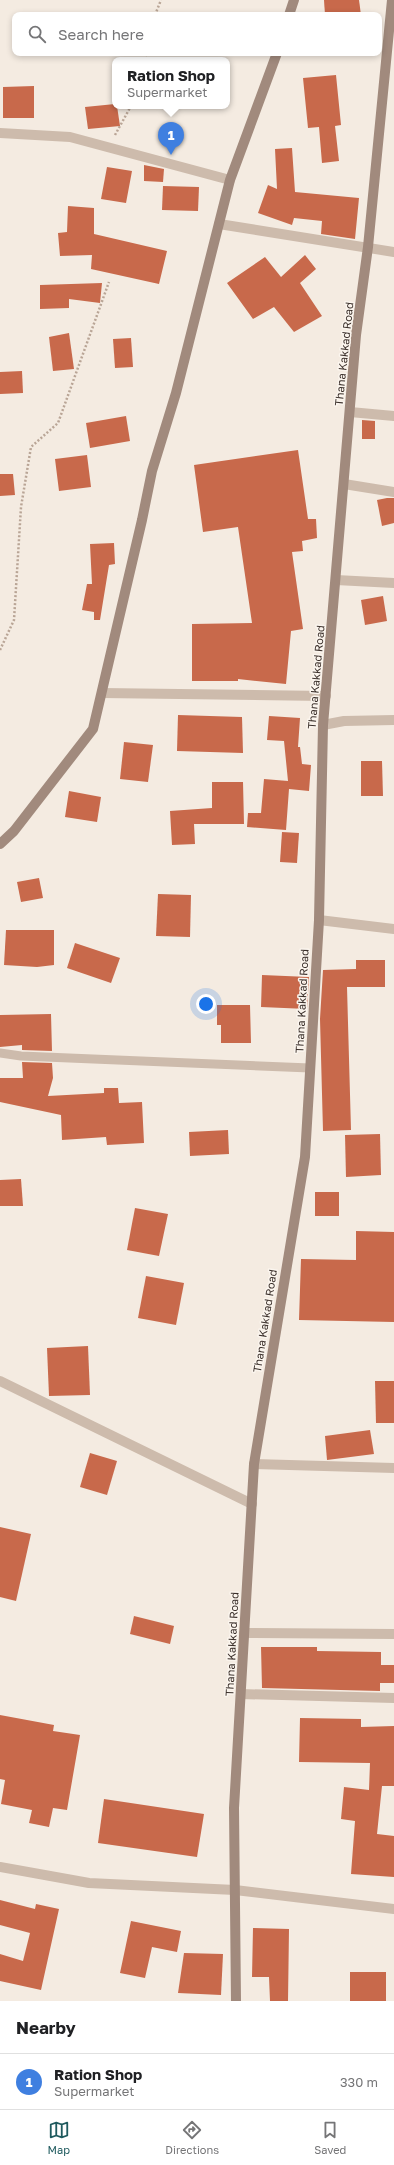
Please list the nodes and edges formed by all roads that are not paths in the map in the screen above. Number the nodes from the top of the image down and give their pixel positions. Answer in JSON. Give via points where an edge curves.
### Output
{"nodes":[{"id":1,"x":294,"y":0,"type":"edge"},
{"id":2,"x":392,"y":0,"type":"edge"},
{"id":3,"x":290,"y":12,"type":"edge"},
{"id":4,"x":390,"y":50,"type":"edge"},
{"id":5,"x":276,"y":56,"type":"edge"},
{"id":6,"x":0,"y":133,"type":"edge"},
{"id":7,"x":230,"y":180,"type":"junction"},
{"id":8,"x":219,"y":224,"type":"junction"},
{"id":9,"x":368,"y":247,"type":"junction"},
{"id":10,"x":394,"y":252,"type":"edge"},
{"id":11,"x":350,"y":412,"type":"junction"},
{"id":12,"x":394,"y":416,"type":"edge"},
{"id":13,"x":344,"y":484,"type":"junction"},
{"id":14,"x":394,"y":492,"type":"edge"},
{"id":15,"x":336,"y":580,"type":"junction"},
{"id":16,"x":394,"y":583,"type":"edge"},
{"id":17,"x":102,"y":692,"type":"junction"},
{"id":18,"x":326,"y":696,"type":"junction"},
{"id":19,"x":394,"y":720,"type":"edge"},
{"id":20,"x":323,"y":725,"type":"junction"},
{"id":21,"x":0,"y":844,"type":"edge"},
{"id":22,"x":318,"y":920,"type":"junction"},
{"id":23,"x":394,"y":929,"type":"edge"},
{"id":24,"x":0,"y":1053,"type":"edge"},
{"id":25,"x":310,"y":1068,"type":"junction"},
{"id":26,"x":0,"y":1381,"type":"edge"},
{"id":27,"x":254,"y":1464,"type":"junction"},
{"id":28,"x":394,"y":1468,"type":"edge"},
{"id":29,"x":252,"y":1504,"type":"junction"},
{"id":30,"x":244,"y":1632,"type":"junction"},
{"id":31,"x":394,"y":1634,"type":"edge"},
{"id":32,"x":241,"y":1694,"type":"junction"},
{"id":33,"x":394,"y":1698,"type":"edge"},
{"id":34,"x":0,"y":1867,"type":"edge"},
{"id":35,"x":235,"y":1890,"type":"junction"},
{"id":36,"x":394,"y":1909,"type":"edge"},
{"id":37,"x":236,"y":2001,"type":"edge"}],
"edges":[{"from":1,"to":3,"type":"main road"},
{"from":2,"to":4,"type":"main road","name":"Thana Kakkad Road"},
{"from":4,"to":9,"type":"main road","name":"Thana Kakkad Road"},
{"from":5,"to":7,"type":"main road"},
{"from":6,"to":7,"type":"street","via":[[70,137]]},
{"from":7,"to":8,"type":"main road"},
{"from":8,"to":9,"type":"street"},
{"from":8,"to":17,"type":"main road","via":[[176,393],[152,471]]},
{"from":9,"to":10,"type":"street"},
{"from":9,"to":11,"type":"main road","name":"Thana Kakkad Road","via":[[356,335]]},
{"from":11,"to":12,"type":"street"},
{"from":11,"to":13,"type":"main road","name":"Thana Kakkad Road"},
{"from":13,"to":14,"type":"street"},
{"from":13,"to":15,"type":"main road","name":"Thana Kakkad Road"},
{"from":15,"to":16,"type":"street"},
{"from":15,"to":18,"type":"main road","name":"Thana Kakkad Road"},
{"from":17,"to":18,"type":"street"},
{"from":17,"to":21,"type":"main road","via":[[93,729],[14,831]]},
{"from":18,"to":20,"type":"main road","name":"Thana Kakkad Road"},
{"from":19,"to":20,"type":"street"},
{"from":20,"to":22,"type":"main road","name":"Thana Kakkad Road"},
{"from":22,"to":23,"type":"street"},
{"from":22,"to":25,"type":"main road","name":"Thana Kakkad Road"},
{"from":24,"to":25,"type":"lane"},
{"from":25,"to":27,"type":"main road","name":"Thana Kakkad Road","via":[[305,1157]]},
{"from":26,"to":29,"type":"street"},
{"from":27,"to":28,"type":"street"},
{"from":27,"to":29,"type":"main road","name":"Thana Kakkad Road"},
{"from":29,"to":30,"type":"main road","name":"Thana Kakkad Road"},
{"from":30,"to":31,"type":"street"},
{"from":30,"to":32,"type":"main road","name":"Thana Kakkad Road"},
{"from":32,"to":33,"type":"street"},
{"from":32,"to":35,"type":"main road","name":"Thana Kakkad Road","via":[[234,1808]]},
{"from":34,"to":35,"type":"street","via":[[89,1883]]},
{"from":35,"to":36,"type":"street"},
{"from":35,"to":37,"type":"main road","name":"Thana Kakkad Road"}]}
